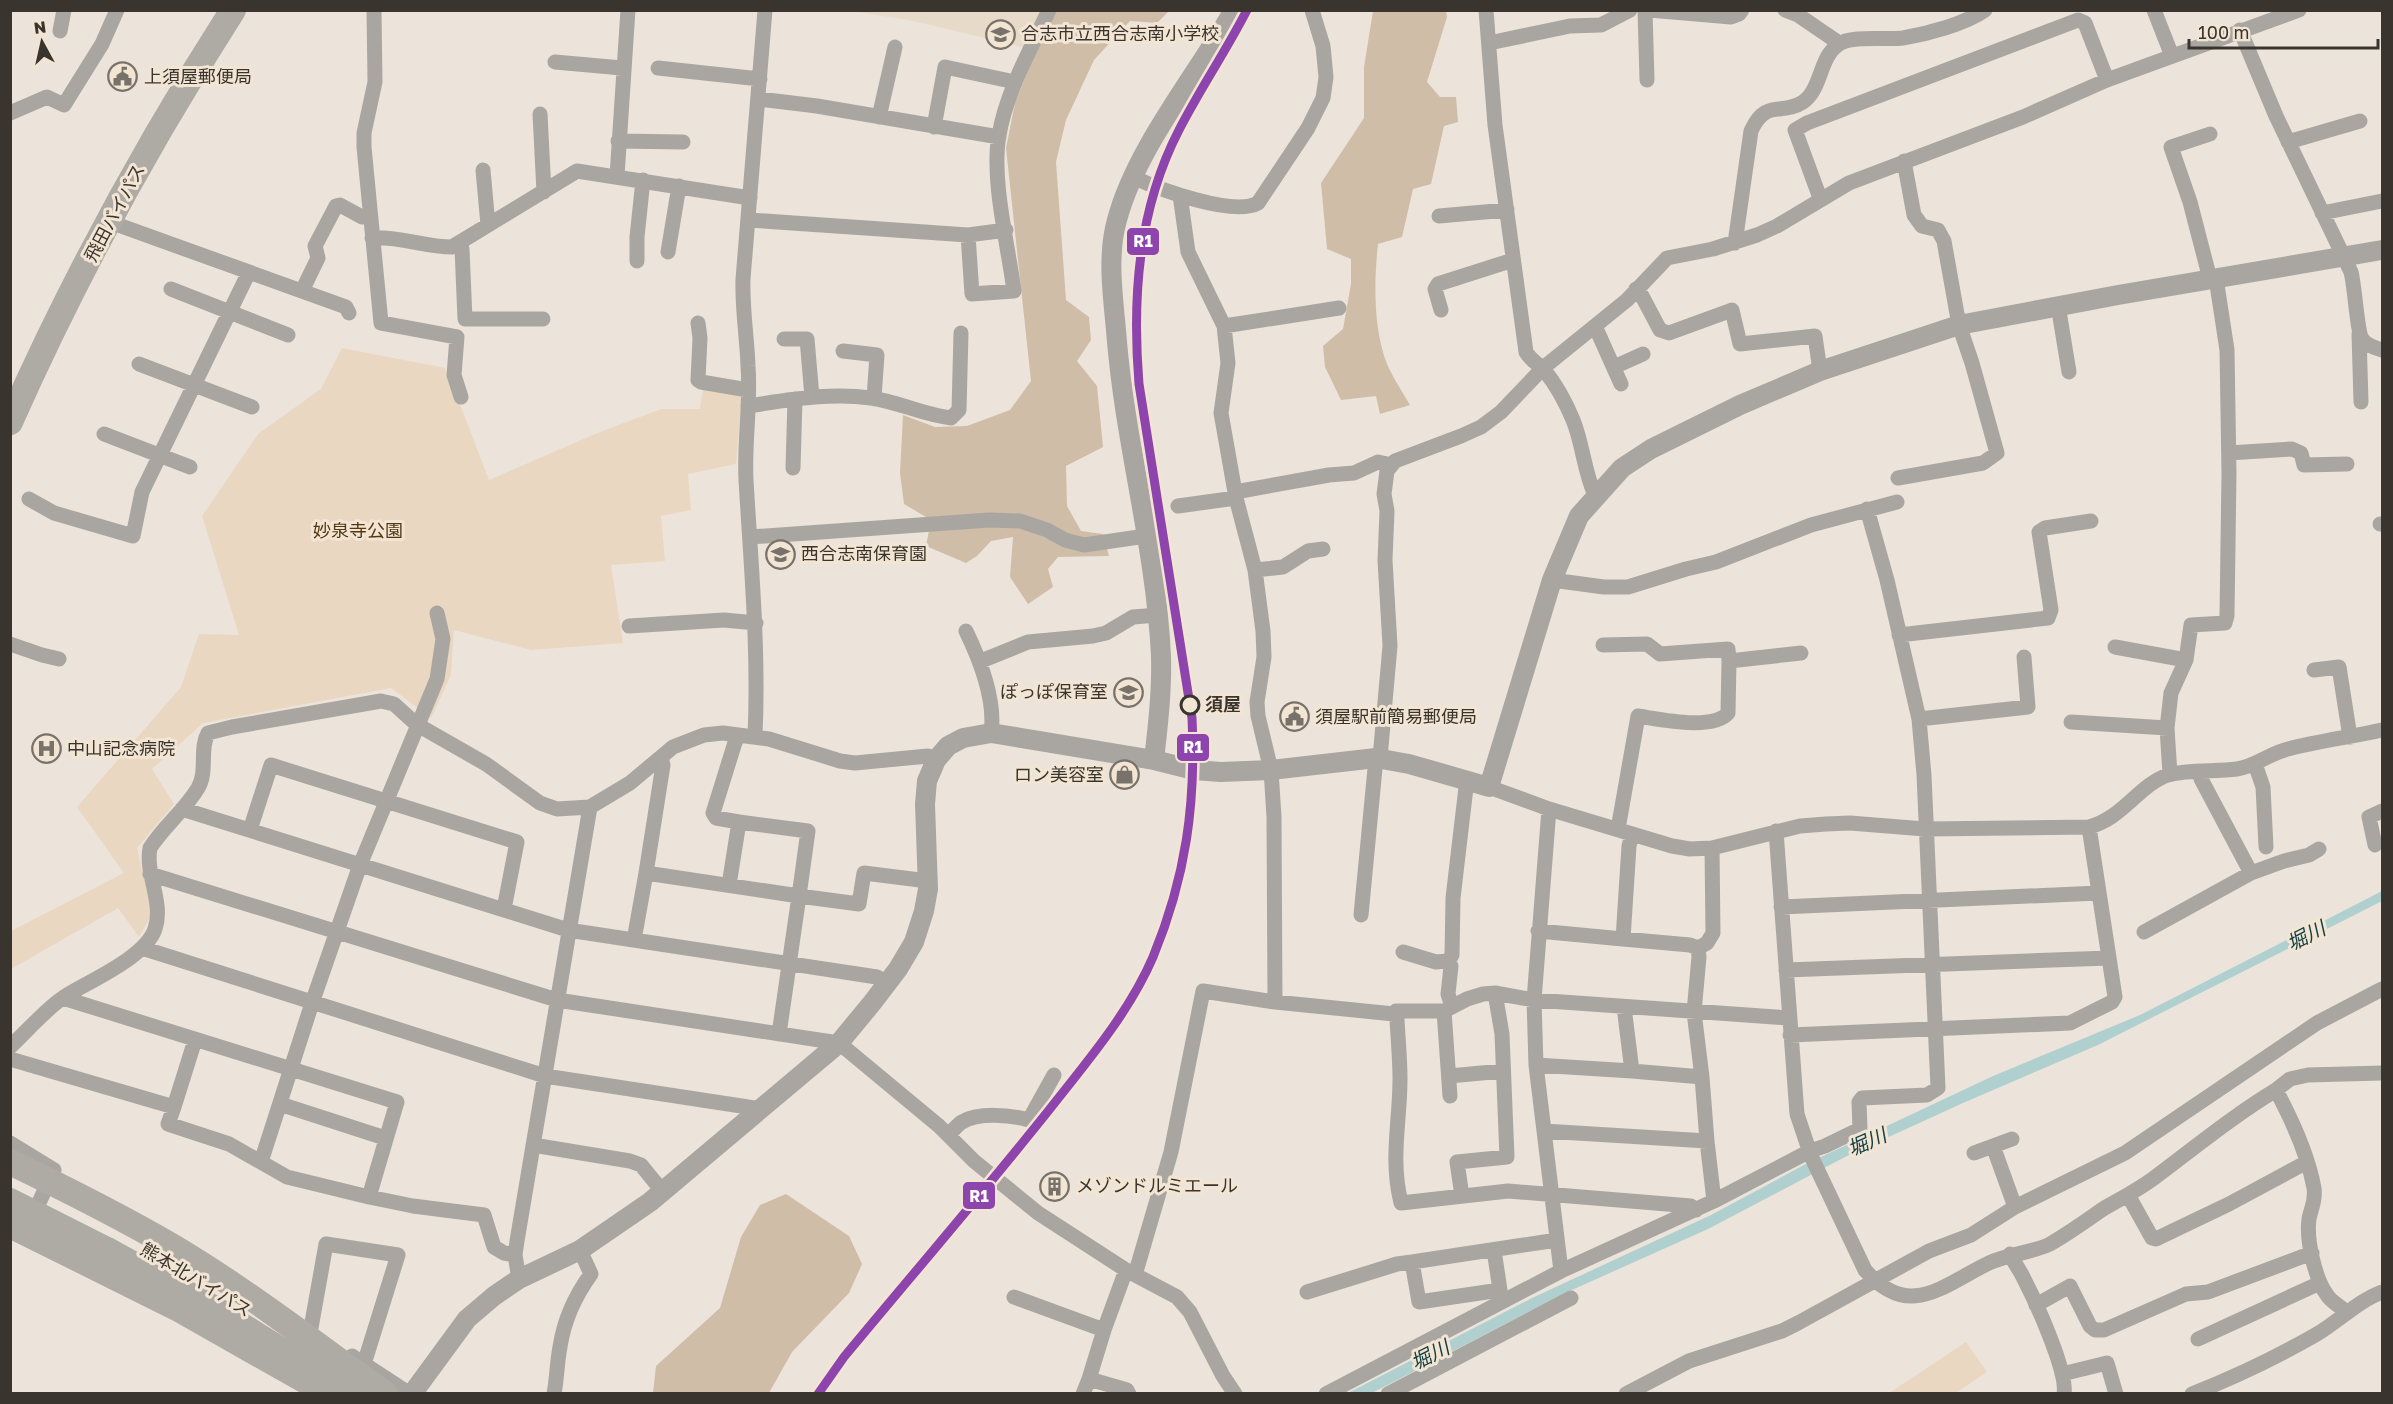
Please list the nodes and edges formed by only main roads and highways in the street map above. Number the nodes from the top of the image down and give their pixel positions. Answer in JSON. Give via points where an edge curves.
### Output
{"nodes":[{"id":1,"x":233,"y":10,"type":"edge"},
{"id":2,"x":10,"y":422,"type":"edge"},
{"id":3,"x":10,"y":1162,"type":"edge"},
{"id":4,"x":10,"y":1178,"type":"edge"},
{"id":5,"x":10,"y":1201,"type":"edge"},
{"id":6,"x":14,"y":1235,"type":"edge"},
{"id":7,"x":380,"y":1390,"type":"edge"},
{"id":8,"x":329,"y":1394,"type":"edge"},
{"id":9,"x":351,"y":1394,"type":"edge"}],
"edges":[{"from":1,"to":2,"type":"highway","name":"飛田バイパス","via":[[179,95],[110,222]]},
{"from":3,"to":7,"type":"highway","bridge":true,"via":[[175,1248]]},
{"from":4,"to":7,"type":"highway","name":"熊本北バイパス","via":[[117,1233]]},
{"from":5,"to":9,"type":"highway","name":"熊本北バイパス","bridge":true,"via":[[215,1309]]},
{"from":6,"to":8,"type":"highway","bridge":true,"via":[[177,1308]]}]}
